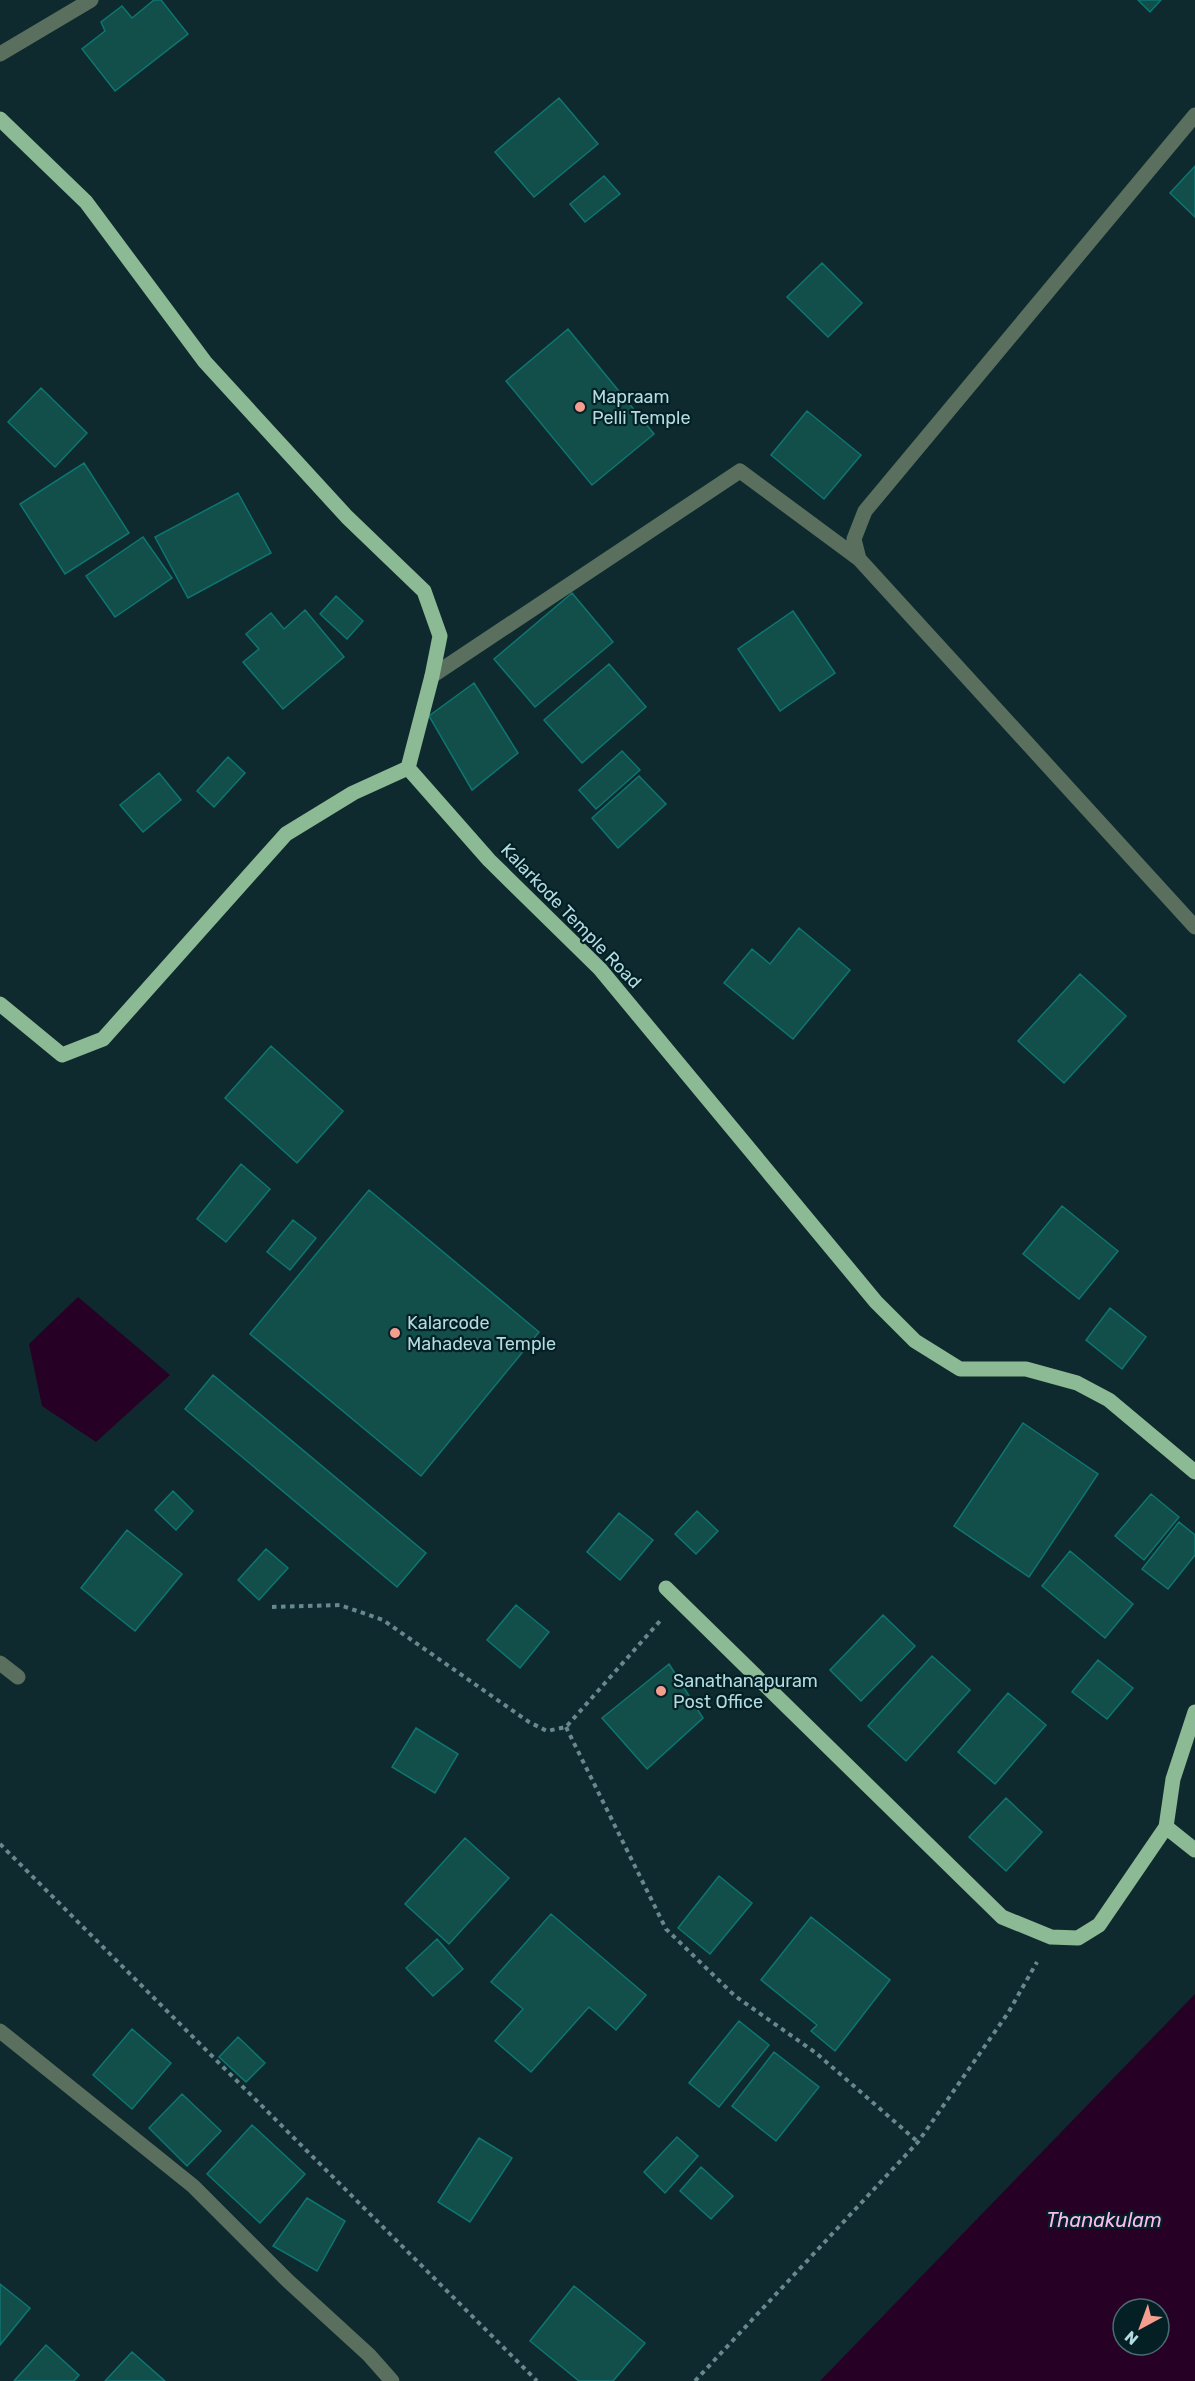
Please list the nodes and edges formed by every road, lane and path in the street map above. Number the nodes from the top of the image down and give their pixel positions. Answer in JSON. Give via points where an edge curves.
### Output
{"nodes":[{"id":1,"x":91,"y":0,"type":"edge"},
{"id":2,"x":0,"y":54,"type":"edge"},
{"id":3,"x":1195,"y":115,"type":"edge"},
{"id":4,"x":0,"y":119,"type":"edge"},
{"id":5,"x":859,"y":559,"type":"junction"},
{"id":6,"x":432,"y":676,"type":"junction"},
{"id":7,"x":408,"y":768,"type":"junction"},
{"id":8,"x":1195,"y":927,"type":"edge"},
{"id":9,"x":0,"y":1004,"type":"edge"},
{"id":10,"x":1195,"y":1472,"type":"edge"},
{"id":11,"x":666,"y":1588,"type":"dead end"},
{"id":12,"x":679,"y":1599,"type":"junction"},
{"id":13,"x":272,"y":1607,"type":"dead end"},
{"id":14,"x":0,"y":1663,"type":"edge"},
{"id":15,"x":18,"y":1677,"type":"dead end"},
{"id":16,"x":1195,"y":1712,"type":"edge"},
{"id":17,"x":566,"y":1727,"type":"junction"},
{"id":18,"x":1166,"y":1827,"type":"junction"},
{"id":19,"x":0,"y":1844,"type":"edge"},
{"id":20,"x":1195,"y":1850,"type":"edge"},
{"id":21,"x":1051,"y":1937,"type":"junction"},
{"id":22,"x":0,"y":2031,"type":"edge"},
{"id":23,"x":918,"y":2142,"type":"junction"},
{"id":24,"x":392,"y":2381,"type":"edge"},
{"id":25,"x":537,"y":2381,"type":"edge"},
{"id":26,"x":695,"y":2381,"type":"edge"}],
"edges":[{"from":1,"to":2,"type":"street"},
{"from":3,"to":5,"type":"street","via":[[865,511],[854,539]]},
{"from":4,"to":6,"type":"main road","via":[[86,202],[205,362],[346,517],[424,591],[440,636]]},
{"from":5,"to":6,"type":"street","via":[[740,471]]},
{"from":5,"to":8,"type":"street"},
{"from":6,"to":7,"type":"main road"},
{"from":7,"to":9,"type":"main road","via":[[353,793],[286,834],[103,1039],[62,1055]]},
{"from":7,"to":10,"type":"main road","name":"Kalarkode Temple Road","via":[[489,860],[600,969],[869,1293],[915,1341],[960,1369],[1026,1369],[1077,1383],[1109,1400]]},
{"from":11,"to":12,"type":"main road"},
{"from":12,"to":17,"type":"path"},
{"from":12,"to":21,"type":"main road","via":[[1002,1917]]},
{"from":13,"to":17,"type":"path","via":[[340,1605],[383,1620],[529,1722],[547,1731]]},
{"from":14,"to":15,"type":"street"},
{"from":16,"to":18,"type":"main road","via":[[1173,1779]]},
{"from":17,"to":23,"type":"path","via":[[666,1929],[735,1996],[816,2053]]},
{"from":18,"to":20,"type":"main road"},
{"from":18,"to":21,"type":"main road","via":[[1099,1925],[1078,1938]]},
{"from":19,"to":25,"type":"path"},
{"from":21,"to":23,"type":"path","via":[[1008,2013]]},
{"from":22,"to":24,"type":"street","via":[[193,2186]]},
{"from":23,"to":26,"type":"path"}]}
